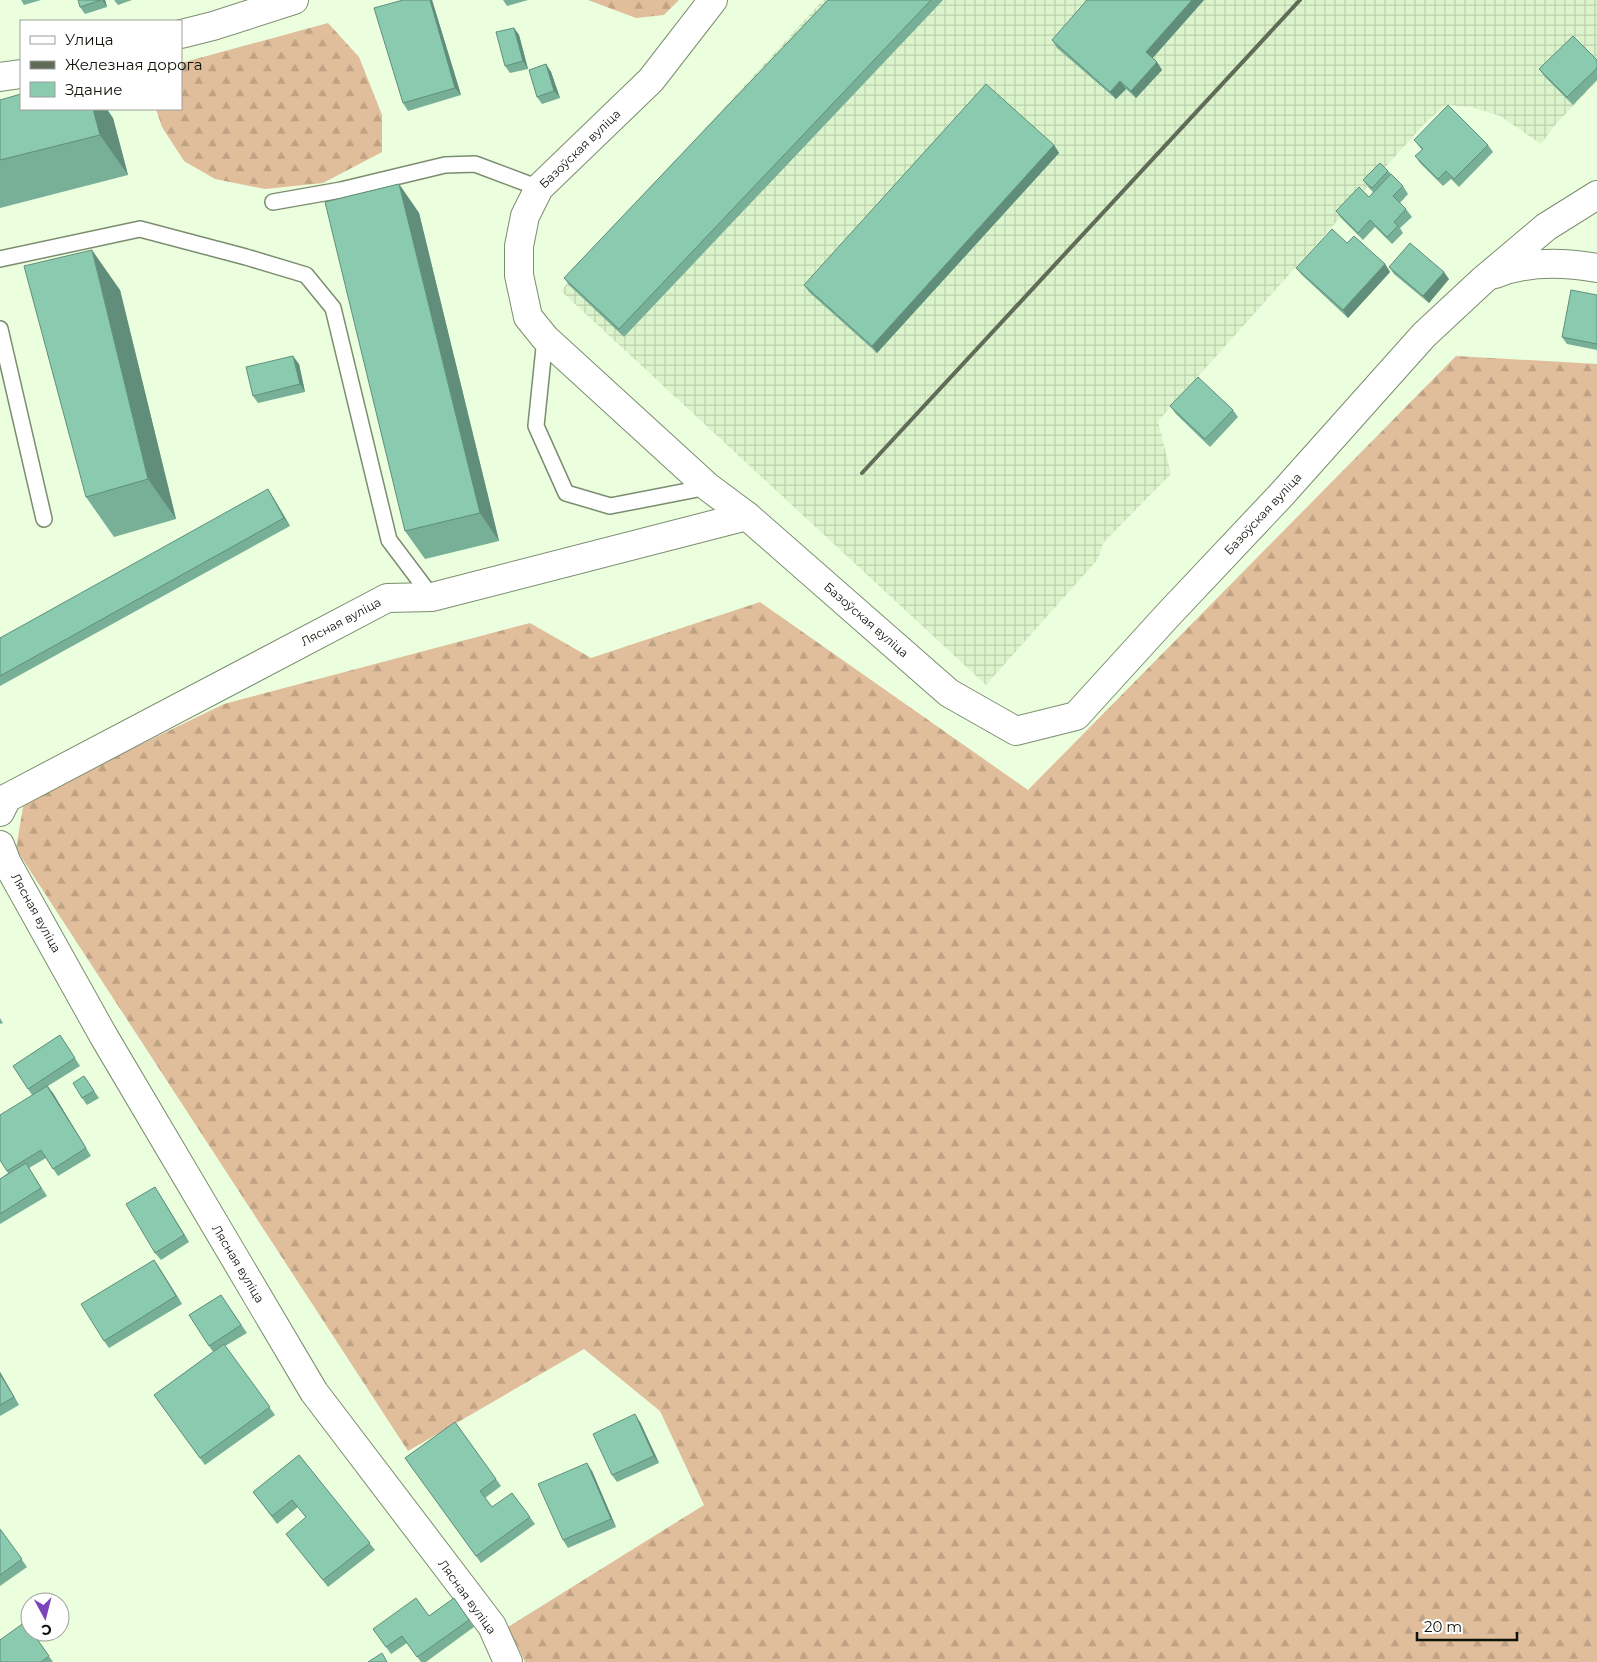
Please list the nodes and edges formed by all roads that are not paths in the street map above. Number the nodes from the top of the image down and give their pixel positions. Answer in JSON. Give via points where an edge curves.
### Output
{"nodes":[{"id":1,"x":294,"y":0,"type":"edge"},
{"id":2,"x":713,"y":0,"type":"edge"},
{"id":3,"x":182,"y":34,"type":"edge"},
{"id":4,"x":20,"y":74,"type":"edge"},
{"id":5,"x":0,"y":77,"type":"edge"},
{"id":6,"x":539,"y":188,"type":"junction"},
{"id":7,"x":1597,"y":195,"type":"edge"},
{"id":8,"x":273,"y":202,"type":"dead end"},
{"id":9,"x":0,"y":259,"type":"edge"},
{"id":10,"x":1597,"y":268,"type":"edge"},
{"id":11,"x":1482,"y":281,"type":"junction"},
{"id":12,"x":0,"y":329,"type":"edge"},
{"id":13,"x":545,"y":338,"type":"junction"},
{"id":14,"x":708,"y":487,"type":"junction"},
{"id":15,"x":748,"y":516,"type":"junction"},
{"id":16,"x":44,"y":519,"type":"dead end"},
{"id":17,"x":432,"y":597,"type":"junction"},
{"id":18,"x":0,"y":812,"type":"edge"},
{"id":19,"x":0,"y":845,"type":"edge"},
{"id":20,"x":508,"y":1662,"type":"edge"}],
"edges":[{"from":1,"to":3,"type":"street"},
{"from":2,"to":6,"type":"street","name":"Базоўская вуліца","via":[[651,80]]},
{"from":4,"to":5,"type":"street"},
{"from":6,"to":8,"type":"lane","via":[[475,164],[445,165],[341,190]]},
{"from":6,"to":13,"type":"street","name":"Базоўская вуліца","via":[[525,216],[519,246],[519,275],[528,317]]},
{"from":7,"to":11,"type":"street","via":[[1546,227]]},
{"from":9,"to":17,"type":"lane","via":[[140,229],[306,275],[333,308],[389,540]]},
{"from":10,"to":11,"type":"street","via":[[1539,264],[1502,271]]},
{"from":11,"to":15,"type":"street","name":"Базоўская вуліца","via":[[1424,335],[1076,716],[1016,731],[949,693]]},
{"from":12,"to":16,"type":"lane"},
{"from":13,"to":14,"type":"street","name":"Базоўская вуліца"},
{"from":13,"to":14,"type":"lane","via":[[536,426],[566,493],[610,506]]},
{"from":14,"to":15,"type":"street","name":"Базоўская вуліца"},
{"from":15,"to":17,"type":"street","name":"Лясная вуліца"},
{"from":17,"to":18,"type":"street","name":"Лясная вуліца","via":[[386,598],[8,798]]},
{"from":19,"to":20,"type":"street","name":"Лясная вуліца","via":[[103,1035],[314,1392],[492,1626]]}]}
